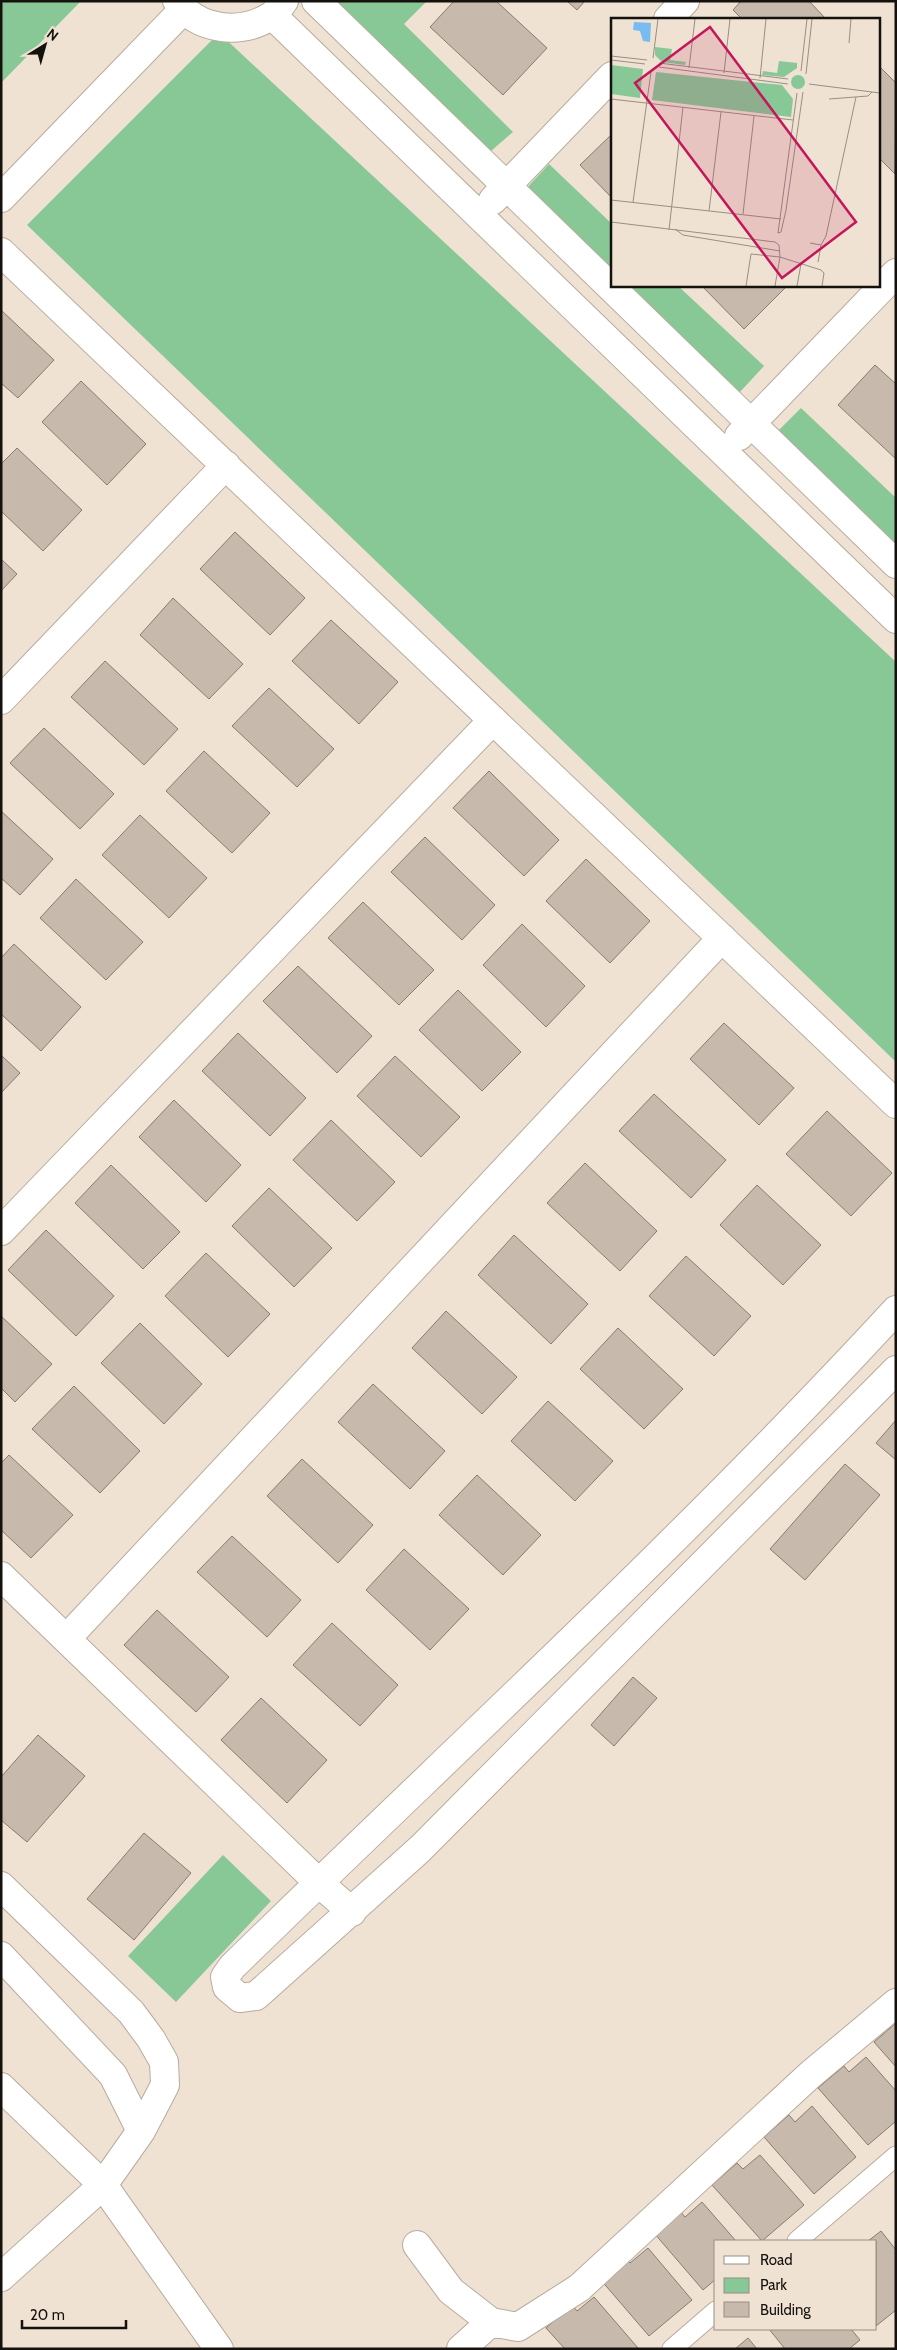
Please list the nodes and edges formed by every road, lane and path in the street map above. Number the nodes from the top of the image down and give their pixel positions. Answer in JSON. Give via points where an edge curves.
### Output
{"nodes":[{"id":1,"x":316,"y":1,"type":"edge"},
{"id":2,"x":685,"y":1,"type":"edge"},
{"id":3,"x":180,"y":6,"type":"edge"},
{"id":4,"x":278,"y":8,"type":"edge"},
{"id":5,"x":669,"y":18,"type":"edge"},
{"id":6,"x":611,"y":77,"type":"edge"},
{"id":7,"x":505,"y":186,"type":"junction"},
{"id":8,"x":1,"y":198,"type":"edge"},
{"id":9,"x":479,"y":216,"type":"junction"},
{"id":10,"x":1,"y":252,"type":"edge"},
{"id":11,"x":896,"y":273,"type":"edge"},
{"id":12,"x":750,"y":422,"type":"junction"},
{"id":13,"x":724,"y":454,"type":"junction"},
{"id":14,"x":226,"y":465,"type":"junction"},
{"id":15,"x":896,"y":564,"type":"edge"},
{"id":16,"x":896,"y":619,"type":"edge"},
{"id":17,"x":1,"y":700,"type":"edge"},
{"id":18,"x":493,"y":720,"type":"junction"},
{"id":19,"x":722,"y":938,"type":"junction"},
{"id":20,"x":896,"y":1104,"type":"edge"},
{"id":21,"x":1,"y":1231,"type":"edge"},
{"id":22,"x":896,"y":1310,"type":"edge"},
{"id":23,"x":896,"y":1370,"type":"edge"},
{"id":24,"x":1,"y":1576,"type":"edge"},
{"id":25,"x":67,"y":1638,"type":"junction"},
{"id":26,"x":319,"y":1883,"type":"junction"},
{"id":27,"x":1,"y":1886,"type":"edge"},
{"id":28,"x":352,"y":1912,"type":"junction"},
{"id":29,"x":1,"y":1956,"type":"edge"},
{"id":30,"x":896,"y":2002,"type":"edge"},
{"id":31,"x":1,"y":2087,"type":"edge"},
{"id":32,"x":141,"y":2130,"type":"junction"},
{"id":33,"x":896,"y":2156,"type":"edge"},
{"id":34,"x":103,"y":2184,"type":"junction"},
{"id":35,"x":797,"y":2240,"type":"edge"},
{"id":36,"x":417,"y":2246,"type":"dead end"},
{"id":37,"x":1,"y":2278,"type":"edge"},
{"id":38,"x":714,"y":2313,"type":"edge"},
{"id":39,"x":491,"y":2322,"type":"junction"},
{"id":40,"x":219,"y":2349,"type":"edge"},
{"id":41,"x":461,"y":2349,"type":"edge"},
{"id":42,"x":672,"y":2349,"type":"edge"}],
"edges":[{"from":1,"to":7,"type":"street"},
{"from":2,"to":5,"type":"street"},
{"from":3,"to":4,"type":"street","via":[[211,26],[243,28]]},
{"from":3,"to":8,"type":"street"},
{"from":4,"to":9,"type":"street"},
{"from":6,"to":7,"type":"street"},
{"from":7,"to":9,"type":"street"},
{"from":7,"to":12,"type":"street"},
{"from":9,"to":13,"type":"street"},
{"from":10,"to":14,"type":"street"},
{"from":11,"to":12,"type":"street"},
{"from":12,"to":13,"type":"street"},
{"from":12,"to":15,"type":"street"},
{"from":13,"to":16,"type":"street"},
{"from":14,"to":17,"type":"street"},
{"from":14,"to":18,"type":"street"},
{"from":18,"to":19,"type":"street"},
{"from":18,"to":21,"type":"street"},
{"from":19,"to":20,"type":"street"},
{"from":19,"to":25,"type":"street"},
{"from":22,"to":26,"type":"street","via":[[821,1392],[686,1529]]},
{"from":23,"to":28,"type":"street","via":[[420,1849]]},
{"from":24,"to":25,"type":"street"},
{"from":25,"to":26,"type":"street"},
{"from":26,"to":28,"type":"street"},
{"from":26,"to":28,"type":"street","via":[[232,1967],[225,1977],[227,1987],[240,1998],[256,1996]]},
{"from":27,"to":32,"type":"street","via":[[131,2012],[151,2039],[164,2062],[165,2085]]},
{"from":29,"to":32,"type":"street","via":[[113,2075]]},
{"from":30,"to":39,"type":"street","via":[[811,2074],[579,2288],[518,2327]]},
{"from":31,"to":34,"type":"street"},
{"from":32,"to":34,"type":"street"},
{"from":33,"to":35,"type":"lane"},
{"from":34,"to":37,"type":"street"},
{"from":34,"to":40,"type":"street"},
{"from":36,"to":39,"type":"street","via":[[451,2291]]},
{"from":38,"to":42,"type":"lane"},
{"from":39,"to":41,"type":"street"}]}
